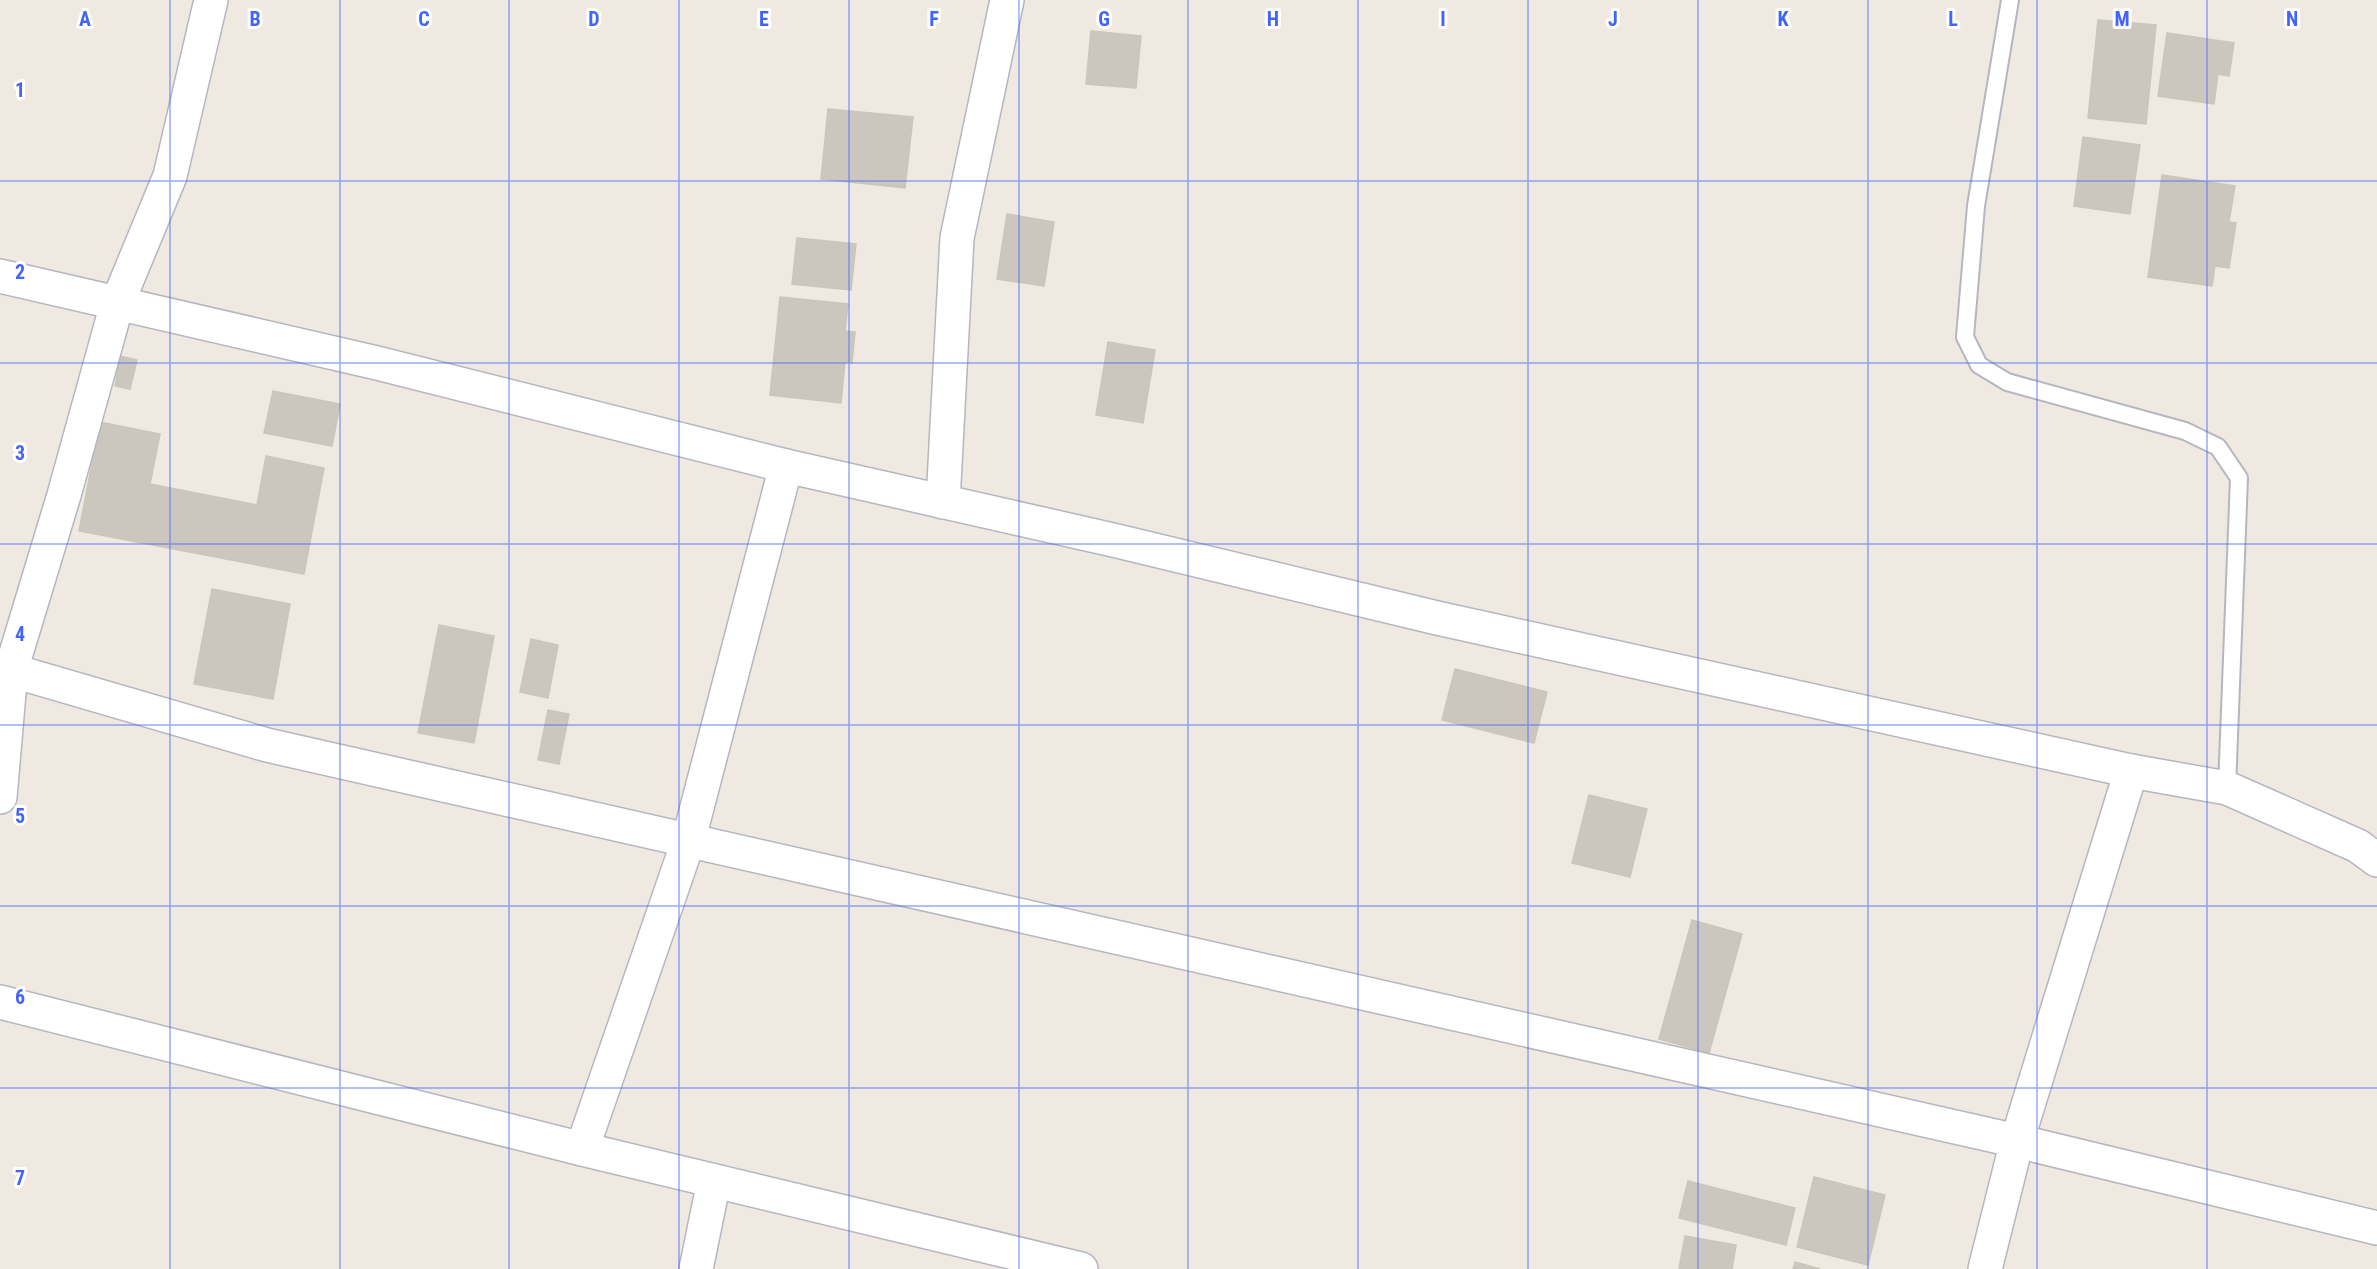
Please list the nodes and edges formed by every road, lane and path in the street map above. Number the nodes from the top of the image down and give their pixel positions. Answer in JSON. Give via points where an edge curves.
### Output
{"nodes":[{"id":1,"x":211,"y":0,"type":"edge"},
{"id":2,"x":1006,"y":0,"type":"edge"},
{"id":3,"x":2010,"y":0,"type":"edge"},
{"id":4,"x":0,"y":276,"type":"edge"},
{"id":5,"x":117,"y":304,"type":"junction"},
{"id":6,"x":786,"y":466,"type":"junction"},
{"id":7,"x":943,"y":502,"type":"junction"},
{"id":8,"x":6,"y":669,"type":"edge"},
{"id":9,"x":2131,"y":771,"type":"junction"},
{"id":10,"x":2227,"y":788,"type":"junction"},
{"id":11,"x":0,"y":797,"type":"edge"},
{"id":12,"x":688,"y":842,"type":"junction"},
{"id":13,"x":2371,"y":852,"type":"edge"},
{"id":14,"x":0,"y":1002,"type":"edge"},
{"id":15,"x":2017,"y":1142,"type":"junction"},
{"id":16,"x":582,"y":1149,"type":"junction"},
{"id":17,"x":714,"y":1181,"type":"junction"},
{"id":18,"x":2377,"y":1228,"type":"edge"},
{"id":19,"x":696,"y":1269,"type":"edge"},
{"id":20,"x":1081,"y":1269,"type":"edge"},
{"id":21,"x":1985,"y":1269,"type":"edge"}],
"edges":[{"from":1,"to":5,"type":"street","via":[[170,176]]},
{"from":2,"to":7,"type":"street","via":[[957,238]]},
{"from":3,"to":10,"type":"lane","via":[[1976,206],[1965,337],[1978,365],[2007,382],[2185,431],[2218,447],[2239,478]]},
{"from":4,"to":5,"type":"street"},
{"from":5,"to":6,"type":"street","via":[[377,363]]},
{"from":5,"to":8,"type":"street","via":[[64,495]]},
{"from":6,"to":7,"type":"street"},
{"from":6,"to":12,"type":"street"},
{"from":7,"to":9,"type":"street","via":[[1437,618]]},
{"from":8,"to":11,"type":"street"},
{"from":8,"to":12,"type":"street","via":[[267,745]]},
{"from":9,"to":10,"type":"street"},
{"from":9,"to":15,"type":"street"},
{"from":10,"to":13,"type":"street"},
{"from":12,"to":15,"type":"street"},
{"from":12,"to":16,"type":"street"},
{"from":14,"to":16,"type":"street"},
{"from":15,"to":18,"type":"street"},
{"from":15,"to":21,"type":"street"},
{"from":16,"to":17,"type":"street"},
{"from":17,"to":19,"type":"street"},
{"from":17,"to":20,"type":"street"}]}
